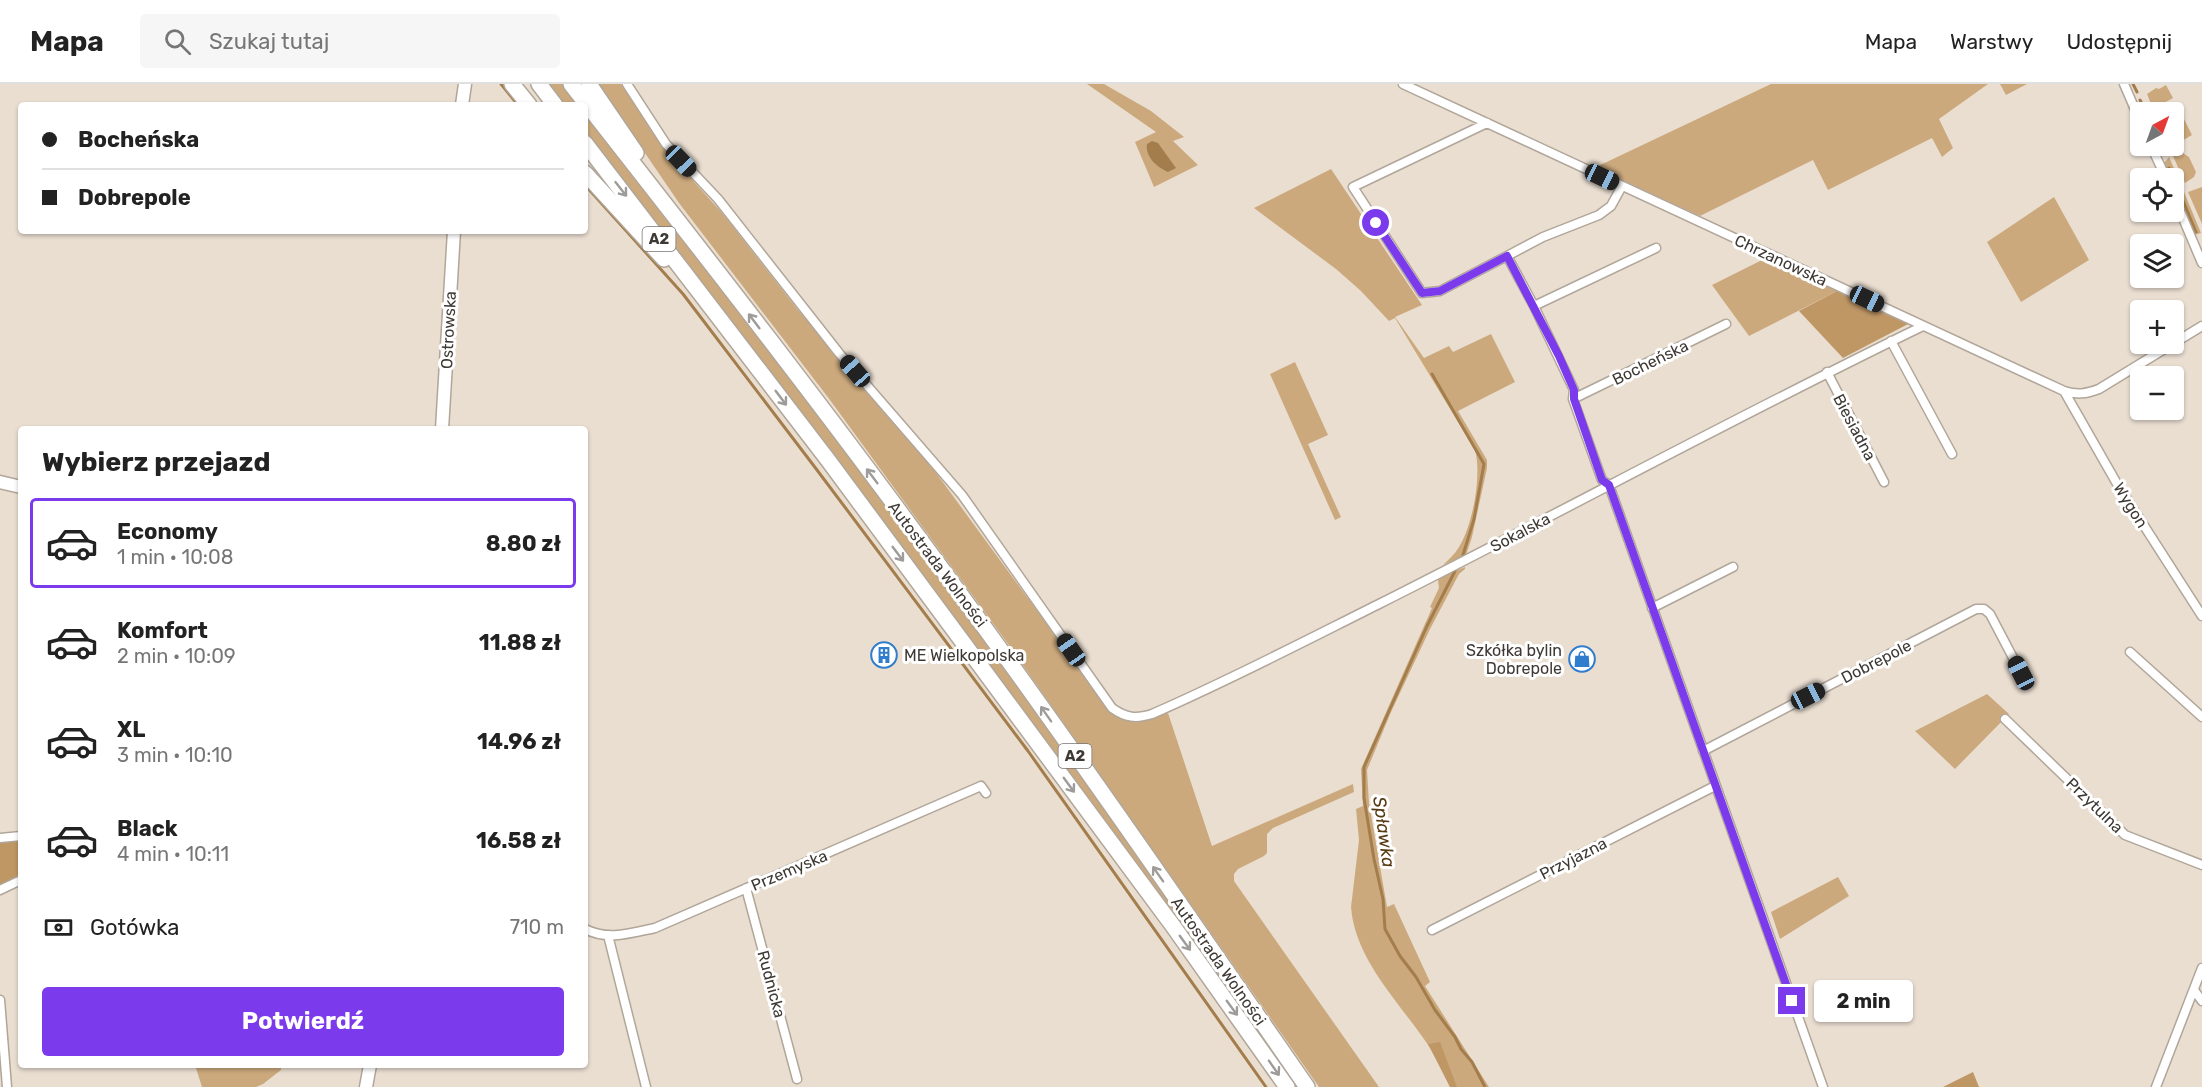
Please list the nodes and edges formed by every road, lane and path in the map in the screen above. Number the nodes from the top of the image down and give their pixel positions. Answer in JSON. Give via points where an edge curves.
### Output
{"nodes":[{"id":1,"x":465,"y":84,"type":"edge"},
{"id":2,"x":512,"y":84,"type":"edge"},
{"id":3,"x":539,"y":84,"type":"edge"},
{"id":4,"x":571,"y":84,"type":"edge"},
{"id":5,"x":589,"y":84,"type":"edge"},
{"id":6,"x":627,"y":84,"type":"edge"},
{"id":7,"x":1403,"y":84,"type":"edge"},
{"id":8,"x":2124,"y":84,"type":"edge"},
{"id":9,"x":462,"y":102,"type":"edge"},
{"id":10,"x":527,"y":102,"type":"edge"},
{"id":11,"x":553,"y":102,"type":"edge"},
{"id":12,"x":585,"y":102,"type":"edge"},
{"id":13,"x":2132,"y":102,"type":"edge"},
{"id":14,"x":588,"y":106,"type":"edge"},
{"id":15,"x":1487,"y":123,"type":"junction"},
{"id":16,"x":588,"y":147,"type":"edge"},
{"id":17,"x":588,"y":176,"type":"edge"},
{"id":18,"x":1622,"y":186,"type":"junction"},
{"id":19,"x":669,"y":210,"type":"junction"},
{"id":20,"x":2184,"y":221,"type":"edge"},
{"id":21,"x":454,"y":234,"type":"edge"},
{"id":22,"x":1656,"y":248,"type":"dead end"},
{"id":23,"x":1507,"y":256,"type":"junction"},
{"id":24,"x":2202,"y":263,"type":"edge"},
{"id":25,"x":1534,"y":306,"type":"junction"},
{"id":26,"x":1726,"y":324,"type":"dead end"},
{"id":27,"x":1923,"y":326,"type":"junction"},
{"id":28,"x":2202,"y":327,"type":"edge"},
{"id":29,"x":733,"y":334,"type":"junction"},
{"id":30,"x":1891,"y":341,"type":"junction"},
{"id":31,"x":1827,"y":372,"type":"junction"},
{"id":32,"x":2064,"y":391,"type":"junction"},
{"id":33,"x":1574,"y":399,"type":"junction"},
{"id":34,"x":442,"y":426,"type":"edge"},
{"id":35,"x":1952,"y":454,"type":"dead end"},
{"id":36,"x":0,"y":482,"type":"edge"},
{"id":37,"x":1884,"y":482,"type":"dead end"},
{"id":38,"x":1609,"y":485,"type":"junction"},
{"id":39,"x":18,"y":486,"type":"edge"},
{"id":40,"x":1733,"y":567,"type":"dead end"},
{"id":41,"x":1652,"y":608,"type":"junction"},
{"id":42,"x":2202,"y":616,"type":"edge"},
{"id":43,"x":2130,"y":652,"type":"dead end"},
{"id":44,"x":2021,"y":673,"type":"dead end"},
{"id":45,"x":2202,"y":717,"type":"edge"},
{"id":46,"x":2005,"y":719,"type":"dead end"},
{"id":47,"x":1703,"y":751,"type":"junction"},
{"id":48,"x":1715,"y":786,"type":"junction"},
{"id":49,"x":986,"y":792,"type":"dead end"},
{"id":50,"x":18,"y":836,"type":"edge"},
{"id":51,"x":0,"y":838,"type":"edge"},
{"id":52,"x":2202,"y":865,"type":"edge"},
{"id":53,"x":18,"y":881,"type":"edge"},
{"id":54,"x":746,"y":888,"type":"junction"},
{"id":55,"x":0,"y":890,"type":"edge"},
{"id":56,"x":588,"y":930,"type":"edge"},
{"id":57,"x":1431,"y":930,"type":"dead end"},
{"id":58,"x":608,"y":935,"type":"junction"},
{"id":59,"x":2202,"y":968,"type":"edge"},
{"id":60,"x":2194,"y":990,"type":"junction"},
{"id":61,"x":0,"y":1000,"type":"edge"},
{"id":62,"x":2202,"y":1001,"type":"edge"},
{"id":63,"x":369,"y":1068,"type":"edge"},
{"id":64,"x":797,"y":1079,"type":"dead end"},
{"id":65,"x":7,"y":1087,"type":"edge"},
{"id":66,"x":366,"y":1087,"type":"edge"},
{"id":67,"x":646,"y":1087,"type":"edge"},
{"id":68,"x":1287,"y":1087,"type":"edge"},
{"id":69,"x":1307,"y":1087,"type":"edge"},
{"id":70,"x":1823,"y":1087,"type":"edge"},
{"id":71,"x":2156,"y":1087,"type":"edge"}],
"edges":[{"from":1,"to":9,"type":"street"},
{"from":2,"to":10,"type":"highway"},
{"from":3,"to":11,"type":"highway"},
{"from":4,"to":12,"type":"highway","name":"Autostrada Wolności","number":"A2"},
{"from":5,"to":19,"type":"highway","via":[[649,171]]},
{"from":6,"to":38,"type":"street","name":"Sokalska","via":[[666,144],[718,199],[839,353],[962,495],[1112,708],[1121,715],[1140,718],[1163,709]]},
{"from":7,"to":15,"type":"street","name":"Chrzanowska"},
{"from":8,"to":13,"type":"street"},
{"from":14,"to":19,"type":"highway","name":"Autostrada Wolności","number":"A2"},
{"from":15,"to":18,"type":"street","name":"Chrzanowska"},
{"from":15,"to":23,"type":"street","via":[[1353,187],[1422,293],[1440,291]]},
{"from":16,"to":29,"type":"highway","name":"Autostrada Wolności","number":"A2","one_way":true},
{"from":17,"to":29,"type":"highway"},
{"from":18,"to":23,"type":"street","via":[[1611,206],[1599,215]]},
{"from":18,"to":27,"type":"street","name":"Chrzanowska"},
{"from":69,"to":19,"type":"highway","name":"Autostrada Wolności","number":"A2","one_way":true,"via":[[960,593]]},
{"from":20,"to":24,"type":"street"},
{"from":21,"to":34,"type":"street","name":"Ostrowska"},
{"from":22,"to":25,"type":"street"},
{"from":23,"to":25,"type":"street"},
{"from":25,"to":33,"type":"street","via":[[1574,390]]},
{"from":26,"to":33,"type":"street","name":"Bocheńska"},
{"from":27,"to":30,"type":"street","name":"Sokalska"},
{"from":27,"to":32,"type":"street","name":"Chrzanowska"},
{"from":28,"to":32,"type":"street","name":"Chrzanowska","via":[[2099,390],[2086,394]]},
{"from":29,"to":68,"type":"highway","name":"Autostrada Wolności","number":"A2","one_way":true,"via":[[1152,897]]},
{"from":30,"to":31,"type":"street","name":"Sokalska"},
{"from":30,"to":35,"type":"street"},
{"from":31,"to":37,"type":"street","name":"Biesiadna"},
{"from":31,"to":38,"type":"street","name":"Sokalska"},
{"from":32,"to":42,"type":"street","name":"Wygon","via":[[2112,475]]},
{"from":33,"to":38,"type":"street","via":[[1602,480]]},
{"from":36,"to":39,"type":"street"},
{"from":38,"to":41,"type":"street"},
{"from":40,"to":41,"type":"street"},
{"from":41,"to":47,"type":"street"},
{"from":43,"to":45,"type":"street"},
{"from":44,"to":47,"type":"street","name":"Dobrepole","via":[[1990,614],[1976,609]]},
{"from":46,"to":52,"type":"street","name":"Przytulna","via":[[2126,835]]},
{"from":47,"to":48,"type":"street"},
{"from":48,"to":57,"type":"street","name":"Przyjazna"},
{"from":48,"to":70,"type":"street"},
{"from":49,"to":54,"type":"street","name":"Przemyska","via":[[981,786]]},
{"from":50,"to":51,"type":"street"},
{"from":53,"to":55,"type":"street"},
{"from":54,"to":58,"type":"street","name":"Przemyska","via":[[655,928]]},
{"from":54,"to":64,"type":"street","name":"Rudnicka"},
{"from":56,"to":58,"type":"street","name":"Przemyska"},
{"from":58,"to":67,"type":"street"},
{"from":59,"to":60,"type":"street"},
{"from":60,"to":62,"type":"street"},
{"from":60,"to":71,"type":"street"},
{"from":61,"to":65,"type":"street"},
{"from":63,"to":66,"type":"street"}]}
